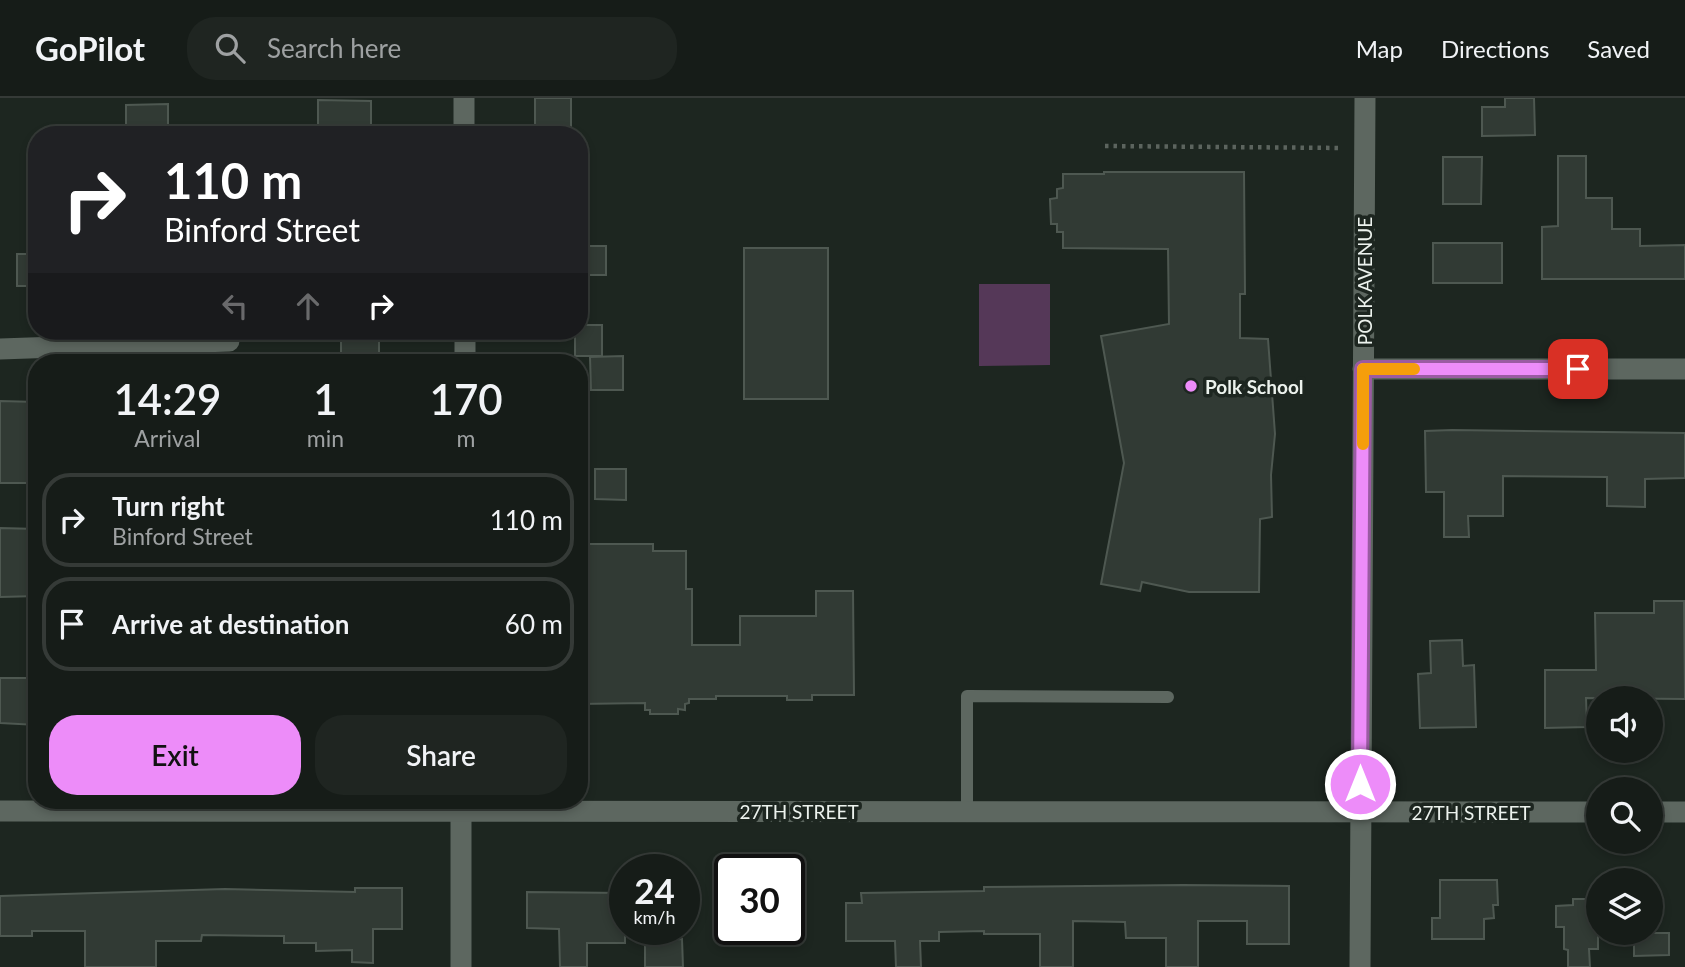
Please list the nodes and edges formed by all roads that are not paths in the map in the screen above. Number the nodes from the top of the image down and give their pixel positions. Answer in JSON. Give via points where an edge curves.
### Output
{"nodes":[{"id":1,"x":464,"y":98,"type":"edge"},
{"id":2,"x":1365,"y":98,"type":"edge"},
{"id":3,"x":464,"y":126,"type":"edge"},
{"id":4,"x":229,"y":341,"type":"dead end"},
{"id":5,"x":0,"y":349,"type":"edge"},
{"id":6,"x":1363,"y":369,"type":"junction"},
{"id":7,"x":1685,"y":369,"type":"edge"},
{"id":8,"x":1168,"y":697,"type":"dead end"},
{"id":9,"x":588,"y":807,"type":"edge"},
{"id":10,"x":154,"y":809,"type":"edge"},
{"id":11,"x":461,"y":809,"type":"edge"},
{"id":12,"x":0,"y":811,"type":"edge"},
{"id":13,"x":967,"y":812,"type":"junction"},
{"id":14,"x":1360,"y":812,"type":"junction"},
{"id":15,"x":1586,"y":812,"type":"edge"},
{"id":16,"x":1663,"y":812,"type":"edge"},
{"id":17,"x":1685,"y":812,"type":"edge"},
{"id":18,"x":461,"y":967,"type":"edge"},
{"id":19,"x":1360,"y":967,"type":"edge"}],
"edges":[{"from":1,"to":3,"type":"street"},
{"from":2,"to":6,"type":"street","name":"POLK AVENUE"},
{"from":4,"to":5,"type":"street"},
{"from":6,"to":7,"type":"street"},
{"from":6,"to":14,"type":"street","name":"POLK AVENUE"},
{"from":8,"to":13,"type":"lane","via":[[967,696]]},
{"from":9,"to":13,"type":"street","name":"27TH STREET"},
{"from":10,"to":12,"type":"street","name":"27TH STREET"},
{"from":11,"to":18,"type":"street"},
{"from":13,"to":14,"type":"street","name":"27TH STREET"},
{"from":14,"to":15,"type":"street","name":"27TH STREET"},
{"from":14,"to":19,"type":"street","name":"POLK AVENUE"},
{"from":16,"to":17,"type":"street"}]}
